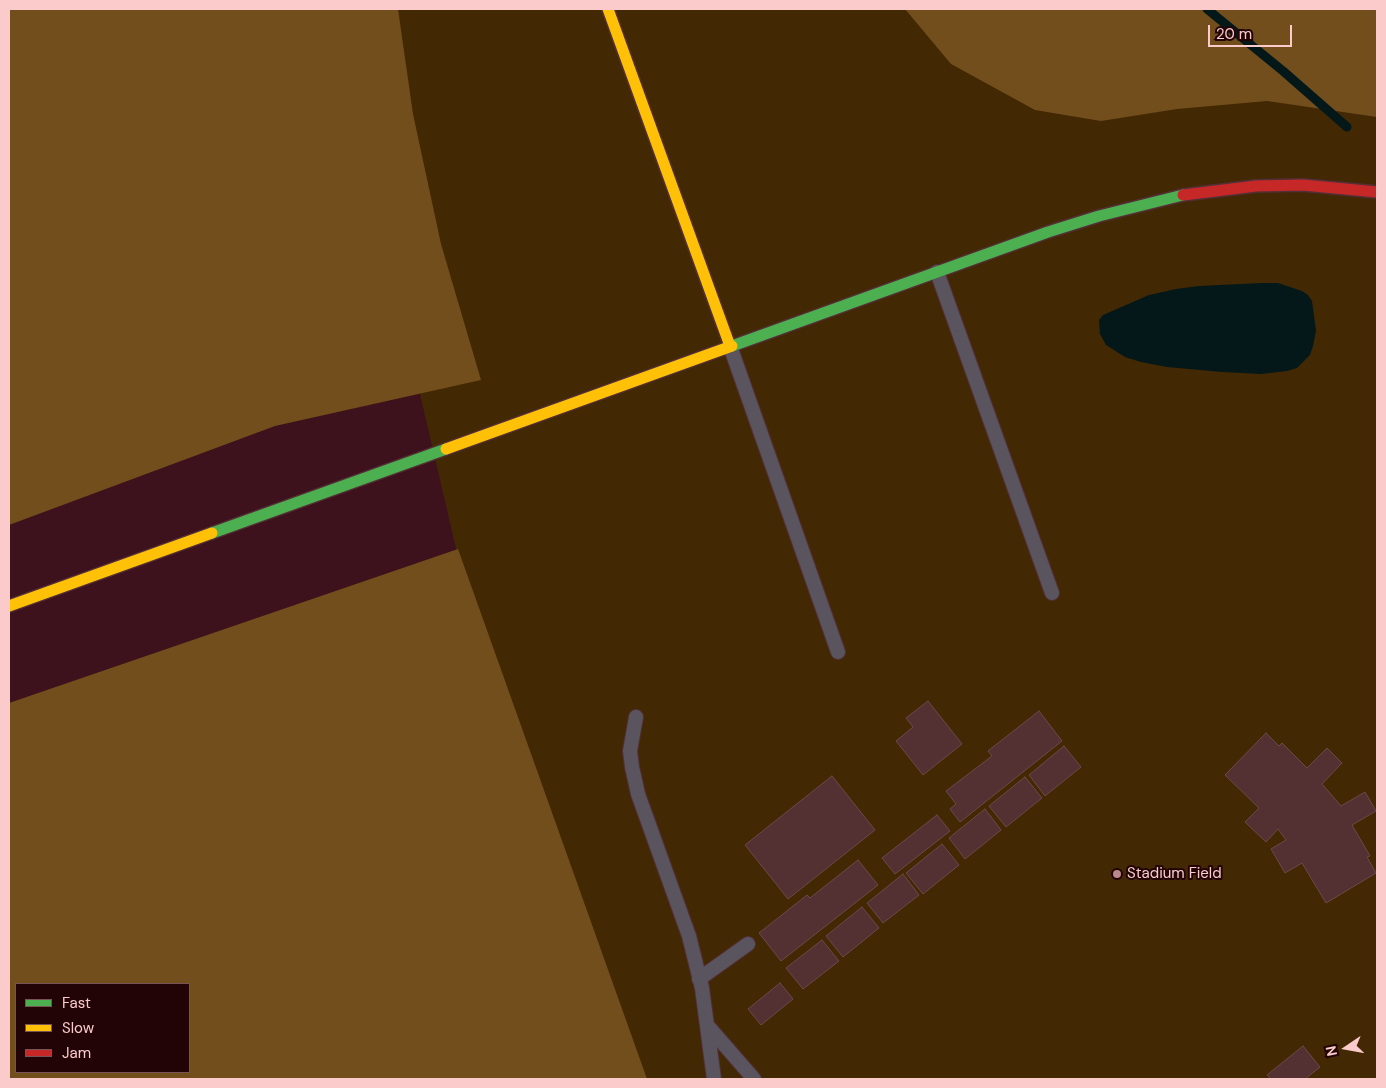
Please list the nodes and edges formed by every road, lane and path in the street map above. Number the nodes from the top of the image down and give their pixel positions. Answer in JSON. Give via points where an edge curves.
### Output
{"nodes":[{"id":1,"x":608,"y":9,"type":"edge"},
{"id":2,"x":1377,"y":192,"type":"edge"},
{"id":3,"x":937,"y":272,"type":"junction"},
{"id":4,"x":730,"y":346,"type":"junction"},
{"id":5,"x":1052,"y":593,"type":"dead end"},
{"id":6,"x":9,"y":606,"type":"edge"},
{"id":7,"x":838,"y":652,"type":"dead end"},
{"id":8,"x":636,"y":717,"type":"dead end"},
{"id":9,"x":748,"y":944,"type":"dead end"},
{"id":10,"x":700,"y":978,"type":"junction"},
{"id":11,"x":707,"y":1024,"type":"junction"},
{"id":12,"x":714,"y":1079,"type":"edge"},
{"id":13,"x":754,"y":1079,"type":"edge"}],
"edges":[{"from":1,"to":4,"type":"street"},
{"from":2,"to":3,"type":"street","via":[[1303,185],[1256,186],[1180,195],[1056,229]]},
{"from":3,"to":4,"type":"street"},
{"from":3,"to":5,"type":"lane"},
{"from":4,"to":6,"type":"street"},
{"from":4,"to":7,"type":"lane"},
{"from":8,"to":10,"type":"lane","via":[[630,751],[638,794],[689,936]]},
{"from":9,"to":10,"type":"lane"},
{"from":10,"to":11,"type":"lane"},
{"from":11,"to":12,"type":"lane"},
{"from":11,"to":13,"type":"lane"}]}
